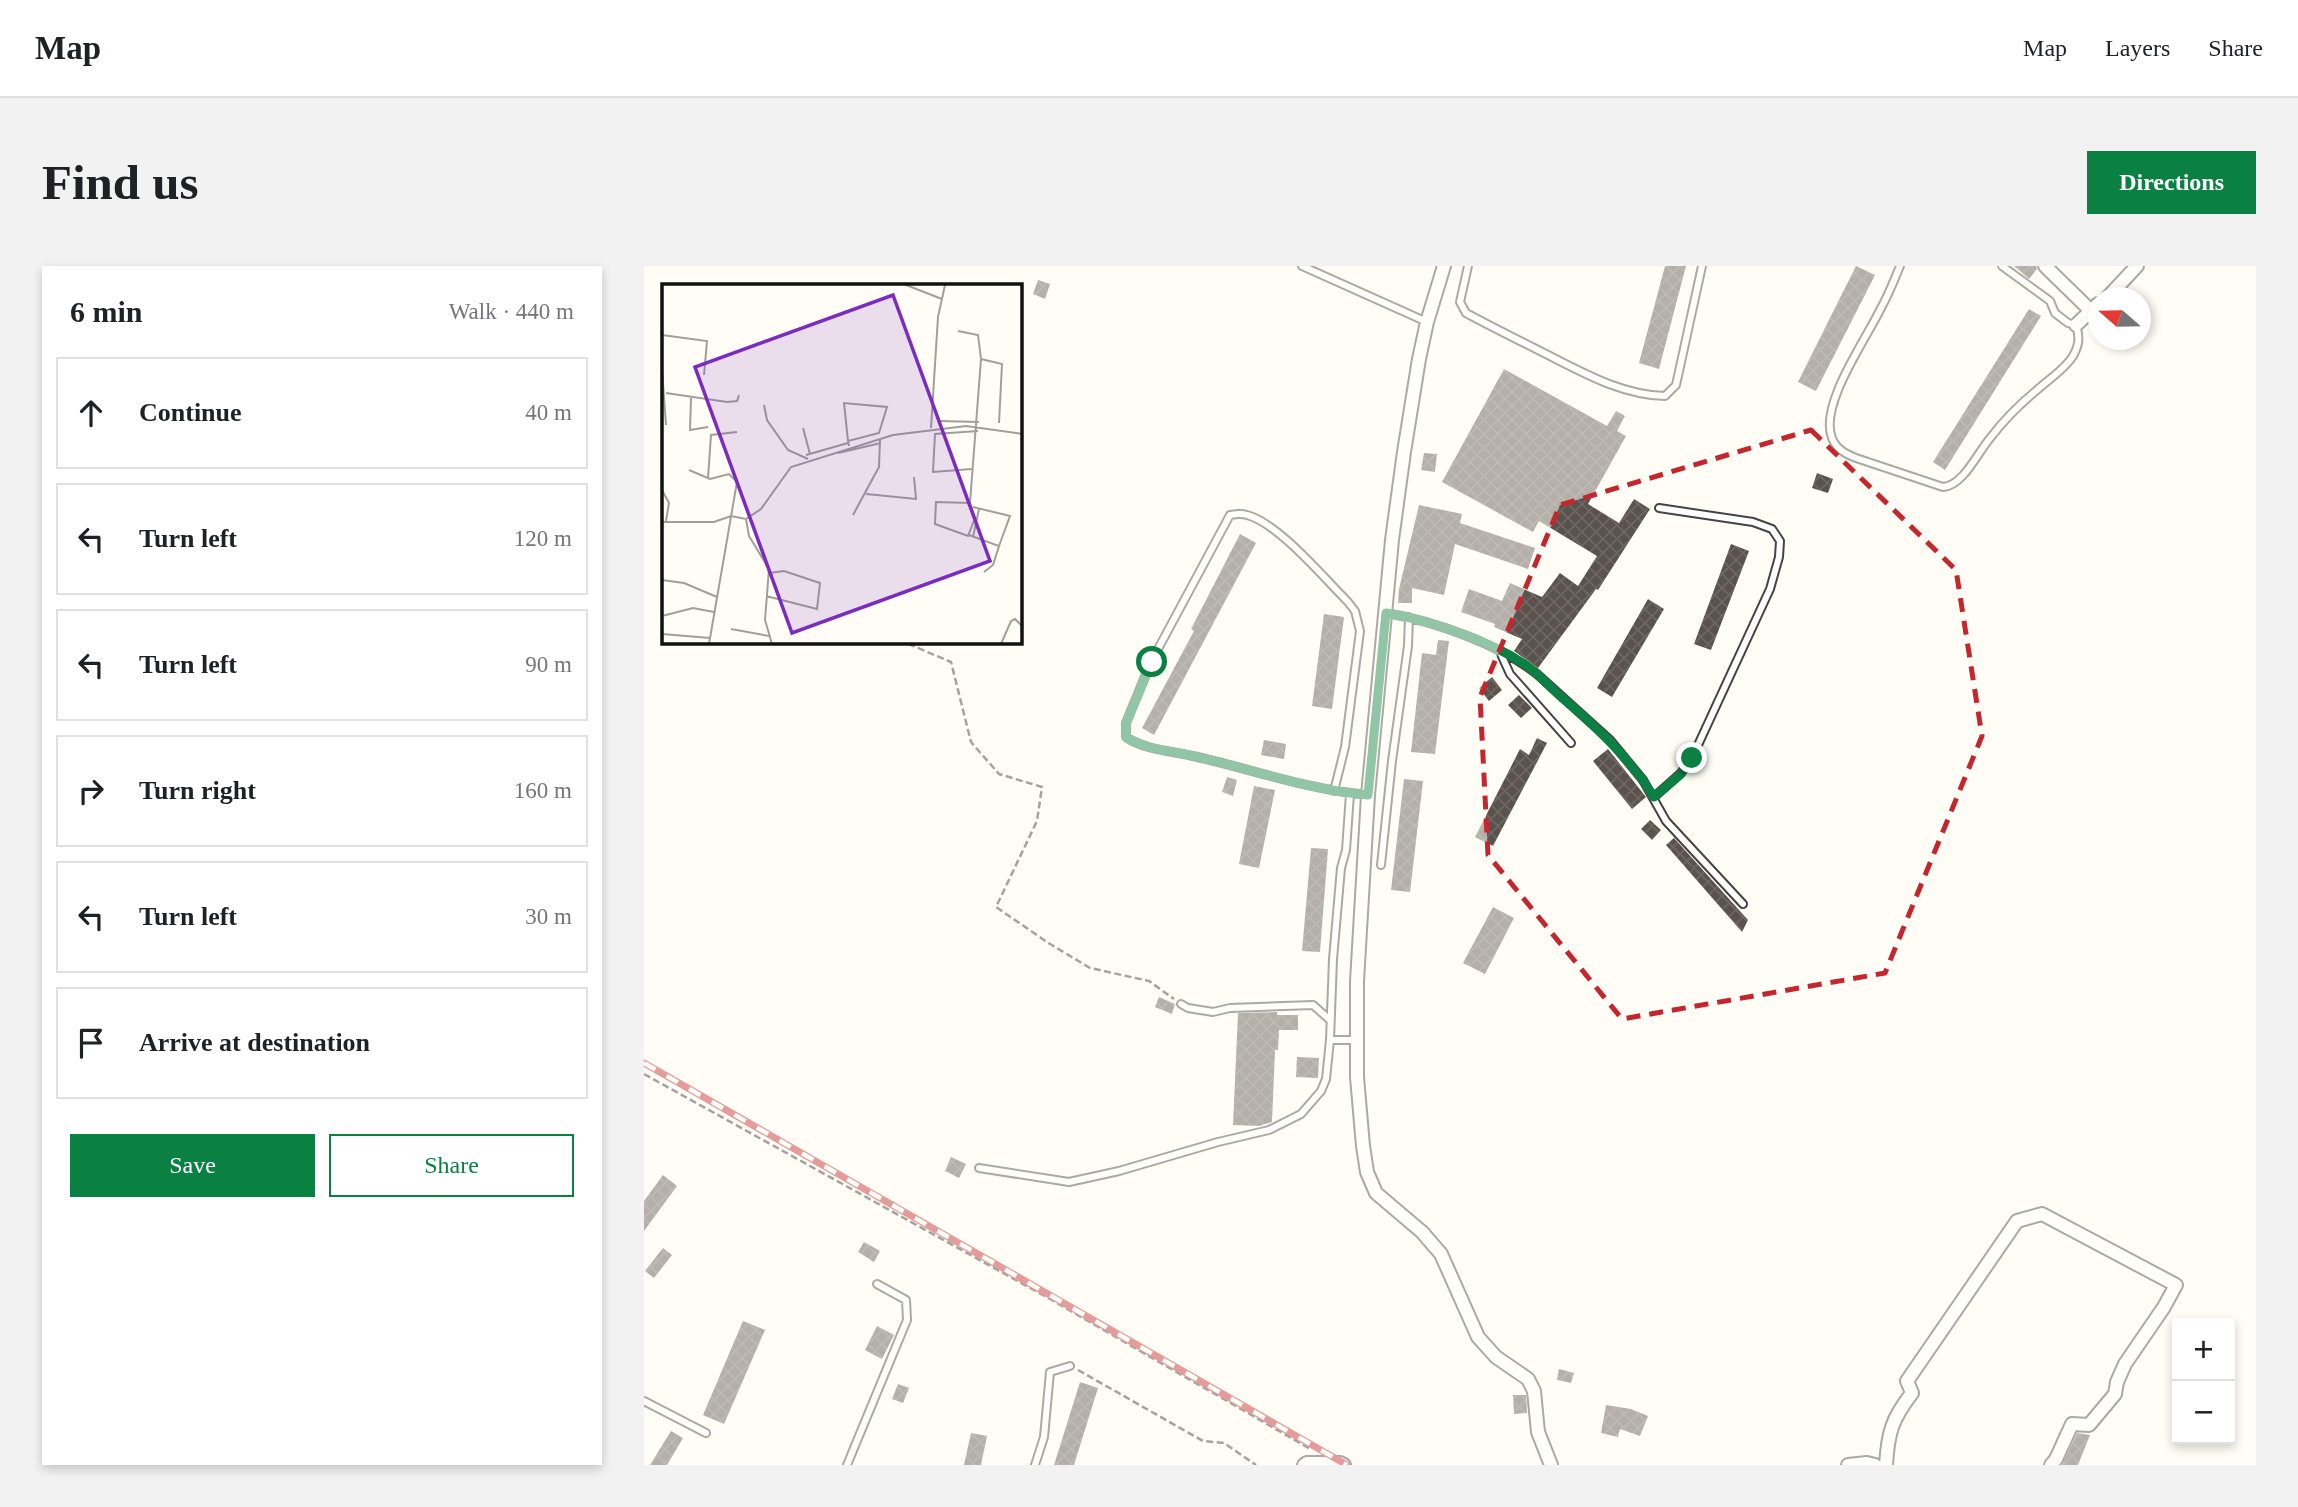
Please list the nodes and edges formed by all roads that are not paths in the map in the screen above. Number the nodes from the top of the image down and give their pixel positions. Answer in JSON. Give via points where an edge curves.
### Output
{"nodes":[{"id":1,"x":1302,"y":266,"type":"edge"},
{"id":2,"x":1444,"y":266,"type":"edge"},
{"id":3,"x":1468,"y":266,"type":"edge"},
{"id":4,"x":1702,"y":266,"type":"edge"},
{"id":5,"x":1900,"y":266,"type":"edge"},
{"id":6,"x":2002,"y":266,"type":"edge"},
{"id":7,"x":2045,"y":266,"type":"edge"},
{"id":8,"x":2137,"y":266,"type":"edge"},
{"id":9,"x":2117,"y":287,"type":"edge"},
{"id":10,"x":2088,"y":302,"type":"edge"},
{"id":11,"x":2088,"y":313,"type":"edge"},
{"id":12,"x":1427,"y":323,"type":"junction"},
{"id":13,"x":2076,"y":326,"type":"junction"},
{"id":14,"x":1660,"y":508,"type":"dead end"},
{"id":15,"x":1386,"y":613,"type":"junction"},
{"id":16,"x":1409,"y":617,"type":"junction"},
{"id":17,"x":1500,"y":652,"type":"junction"},
{"id":18,"x":1571,"y":743,"type":"dead end"},
{"id":19,"x":1334,"y":791,"type":"junction"},
{"id":20,"x":1350,"y":794,"type":"junction"},
{"id":21,"x":1368,"y":795,"type":"junction"},
{"id":22,"x":1654,"y":797,"type":"junction"},
{"id":23,"x":1381,"y":865,"type":"dead end"},
{"id":24,"x":1742,"y":904,"type":"dead end"},
{"id":25,"x":1181,"y":1004,"type":"road end"},
{"id":26,"x":1330,"y":1020,"type":"junction"},
{"id":27,"x":1330,"y":1040,"type":"junction"},
{"id":28,"x":1357,"y":1040,"type":"junction"},
{"id":29,"x":979,"y":1168,"type":"dead end"},
{"id":30,"x":877,"y":1284,"type":"dead end"},
{"id":31,"x":1070,"y":1366,"type":"road end"},
{"id":32,"x":644,"y":1401,"type":"edge"},
{"id":33,"x":706,"y":1433,"type":"dead end"},
{"id":34,"x":847,"y":1465,"type":"edge"},
{"id":35,"x":1035,"y":1465,"type":"edge"},
{"id":36,"x":1304,"y":1465,"type":"edge"},
{"id":37,"x":1344,"y":1465,"type":"edge"},
{"id":38,"x":1552,"y":1465,"type":"edge"},
{"id":39,"x":1848,"y":1465,"type":"edge"},
{"id":40,"x":1875,"y":1465,"type":"edge"},
{"id":41,"x":1886,"y":1465,"type":"edge"},
{"id":42,"x":2051,"y":1465,"type":"edge"}],
"edges":[{"from":1,"to":12,"type":"lane"},
{"from":2,"to":12,"type":"street"},
{"from":3,"to":4,"type":"lane","via":[[1460,302],[1466,313],[1591,377],[1657,396],[1665,396],[1676,385]]},
{"from":5,"to":13,"type":"lane","via":[[1831,413],[1832,439],[1845,454],[1856,458],[1943,487],[1955,484],[1997,430],[2071,360],[2079,345]]},
{"from":6,"to":13,"type":"lane"},
{"from":7,"to":10,"type":"street"},
{"from":8,"to":9,"type":"street"},
{"from":11,"to":13,"type":"street"},
{"from":12,"to":15,"type":"street","via":[[1404,452]]},
{"from":14,"to":22,"type":"lane","via":[[1753,523],[1772,529],[1780,541],[1770,589],[1692,758]]},
{"from":15,"to":16,"type":"lane"},
{"from":15,"to":21,"type":"street"},
{"from":16,"to":17,"type":"lane"},
{"from":16,"to":23,"type":"lane"},
{"from":17,"to":18,"type":"lane","via":[[1510,674]]},
{"from":17,"to":22,"type":"lane","via":[[1526,665],[1595,725]]},
{"from":19,"to":19,"type":"lane","via":[[1353,700],[1360,631],[1355,611],[1275,531],[1249,515],[1230,515],[1152,662],[1126,723],[1126,737],[1135,743]]},
{"from":19,"to":20,"type":"lane"},
{"from":20,"to":21,"type":"lane"},
{"from":20,"to":26,"type":"lane"},
{"from":21,"to":28,"type":"street"},
{"from":22,"to":24,"type":"lane","via":[[1671,827]]},
{"from":25,"to":26,"type":"lane","via":[[1213,1013],[1313,1004]]},
{"from":26,"to":27,"type":"lane"},
{"from":27,"to":28,"type":"lane"},
{"from":27,"to":29,"type":"lane","via":[[1321,1091],[1301,1114],[1269,1130],[1080,1180]]},
{"from":28,"to":38,"type":"street","via":[[1367,1172],[1376,1193],[1437,1248],[1478,1337],[1532,1385],[1538,1432]]},
{"from":30,"to":34,"type":"lane","via":[[906,1300],[907,1320]]},
{"from":31,"to":35,"type":"lane","via":[[1050,1372],[1044,1437]]},
{"from":32,"to":33,"type":"lane"},
{"from":36,"to":37,"type":"street"},
{"from":39,"to":40,"type":"street"},
{"from":41,"to":42,"type":"street","via":[[1888,1435],[1912,1393],[1907,1381],[2017,1221],[2042,1214],[2176,1284],[2125,1364],[2115,1394],[2089,1425],[2071,1424]]}]}
